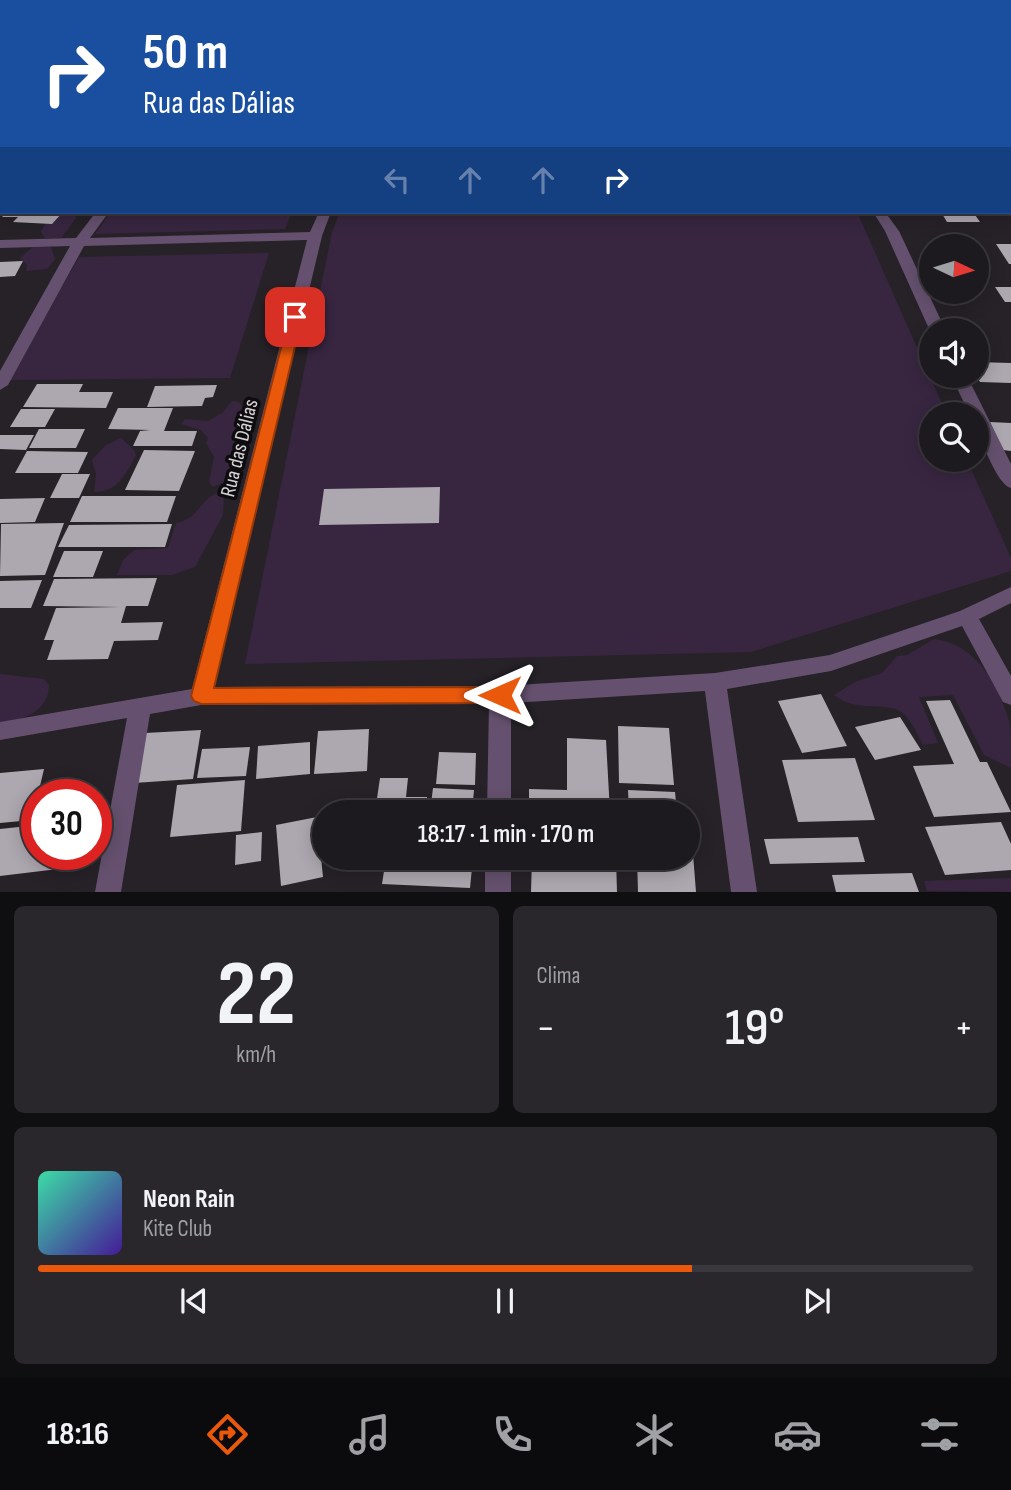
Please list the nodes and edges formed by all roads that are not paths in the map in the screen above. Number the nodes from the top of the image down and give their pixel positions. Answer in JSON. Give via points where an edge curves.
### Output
{"nodes":[{"id":1,"x":101,"y":214,"type":"edge"},
{"id":2,"x":324,"y":214,"type":"edge"},
{"id":3,"x":881,"y":214,"type":"edge"},
{"id":4,"x":316,"y":236,"type":"junction"},
{"id":5,"x":79,"y":243,"type":"junction"},
{"id":6,"x":0,"y":244,"type":"edge"},
{"id":7,"x":932,"y":318,"type":"edge"},
{"id":8,"x":0,"y":385,"type":"edge"},
{"id":9,"x":965,"y":388,"type":"edge"},
{"id":10,"x":1011,"y":482,"type":"edge"},
{"id":11,"x":1011,"y":594,"type":"edge"},
{"id":12,"x":967,"y":616,"type":"junction"},
{"id":13,"x":715,"y":682,"type":"junction"},
{"id":14,"x":500,"y":695,"type":"junction"},
{"id":15,"x":201,"y":696,"type":"junction"},
{"id":16,"x":1011,"y":696,"type":"edge"},
{"id":17,"x":140,"y":708,"type":"junction"},
{"id":18,"x":0,"y":731,"type":"edge"},
{"id":19,"x":499,"y":800,"type":"edge"},
{"id":20,"x":499,"y":870,"type":"edge"},
{"id":21,"x":108,"y":891,"type":"edge"},
{"id":22,"x":498,"y":891,"type":"edge"},
{"id":23,"x":744,"y":891,"type":"edge"}],
"edges":[{"from":1,"to":5,"type":"street"},
{"from":2,"to":4,"type":"street","name":"Rua das Dálias"},
{"from":3,"to":7,"type":"street"},
{"from":4,"to":5,"type":"street"},
{"from":4,"to":15,"type":"street","name":"Rua das Dálias"},
{"from":5,"to":6,"type":"street"},
{"from":5,"to":8,"type":"street"},
{"from":9,"to":10,"type":"street"},
{"from":11,"to":12,"type":"street"},
{"from":12,"to":13,"type":"street","via":[[831,663]]},
{"from":12,"to":16,"type":"street"},
{"from":13,"to":14,"type":"street"},
{"from":13,"to":23,"type":"street"},
{"from":14,"to":15,"type":"street"},
{"from":14,"to":19,"type":"street"},
{"from":15,"to":17,"type":"street"},
{"from":17,"to":18,"type":"street"},
{"from":17,"to":21,"type":"street"},
{"from":20,"to":22,"type":"street"}]}
